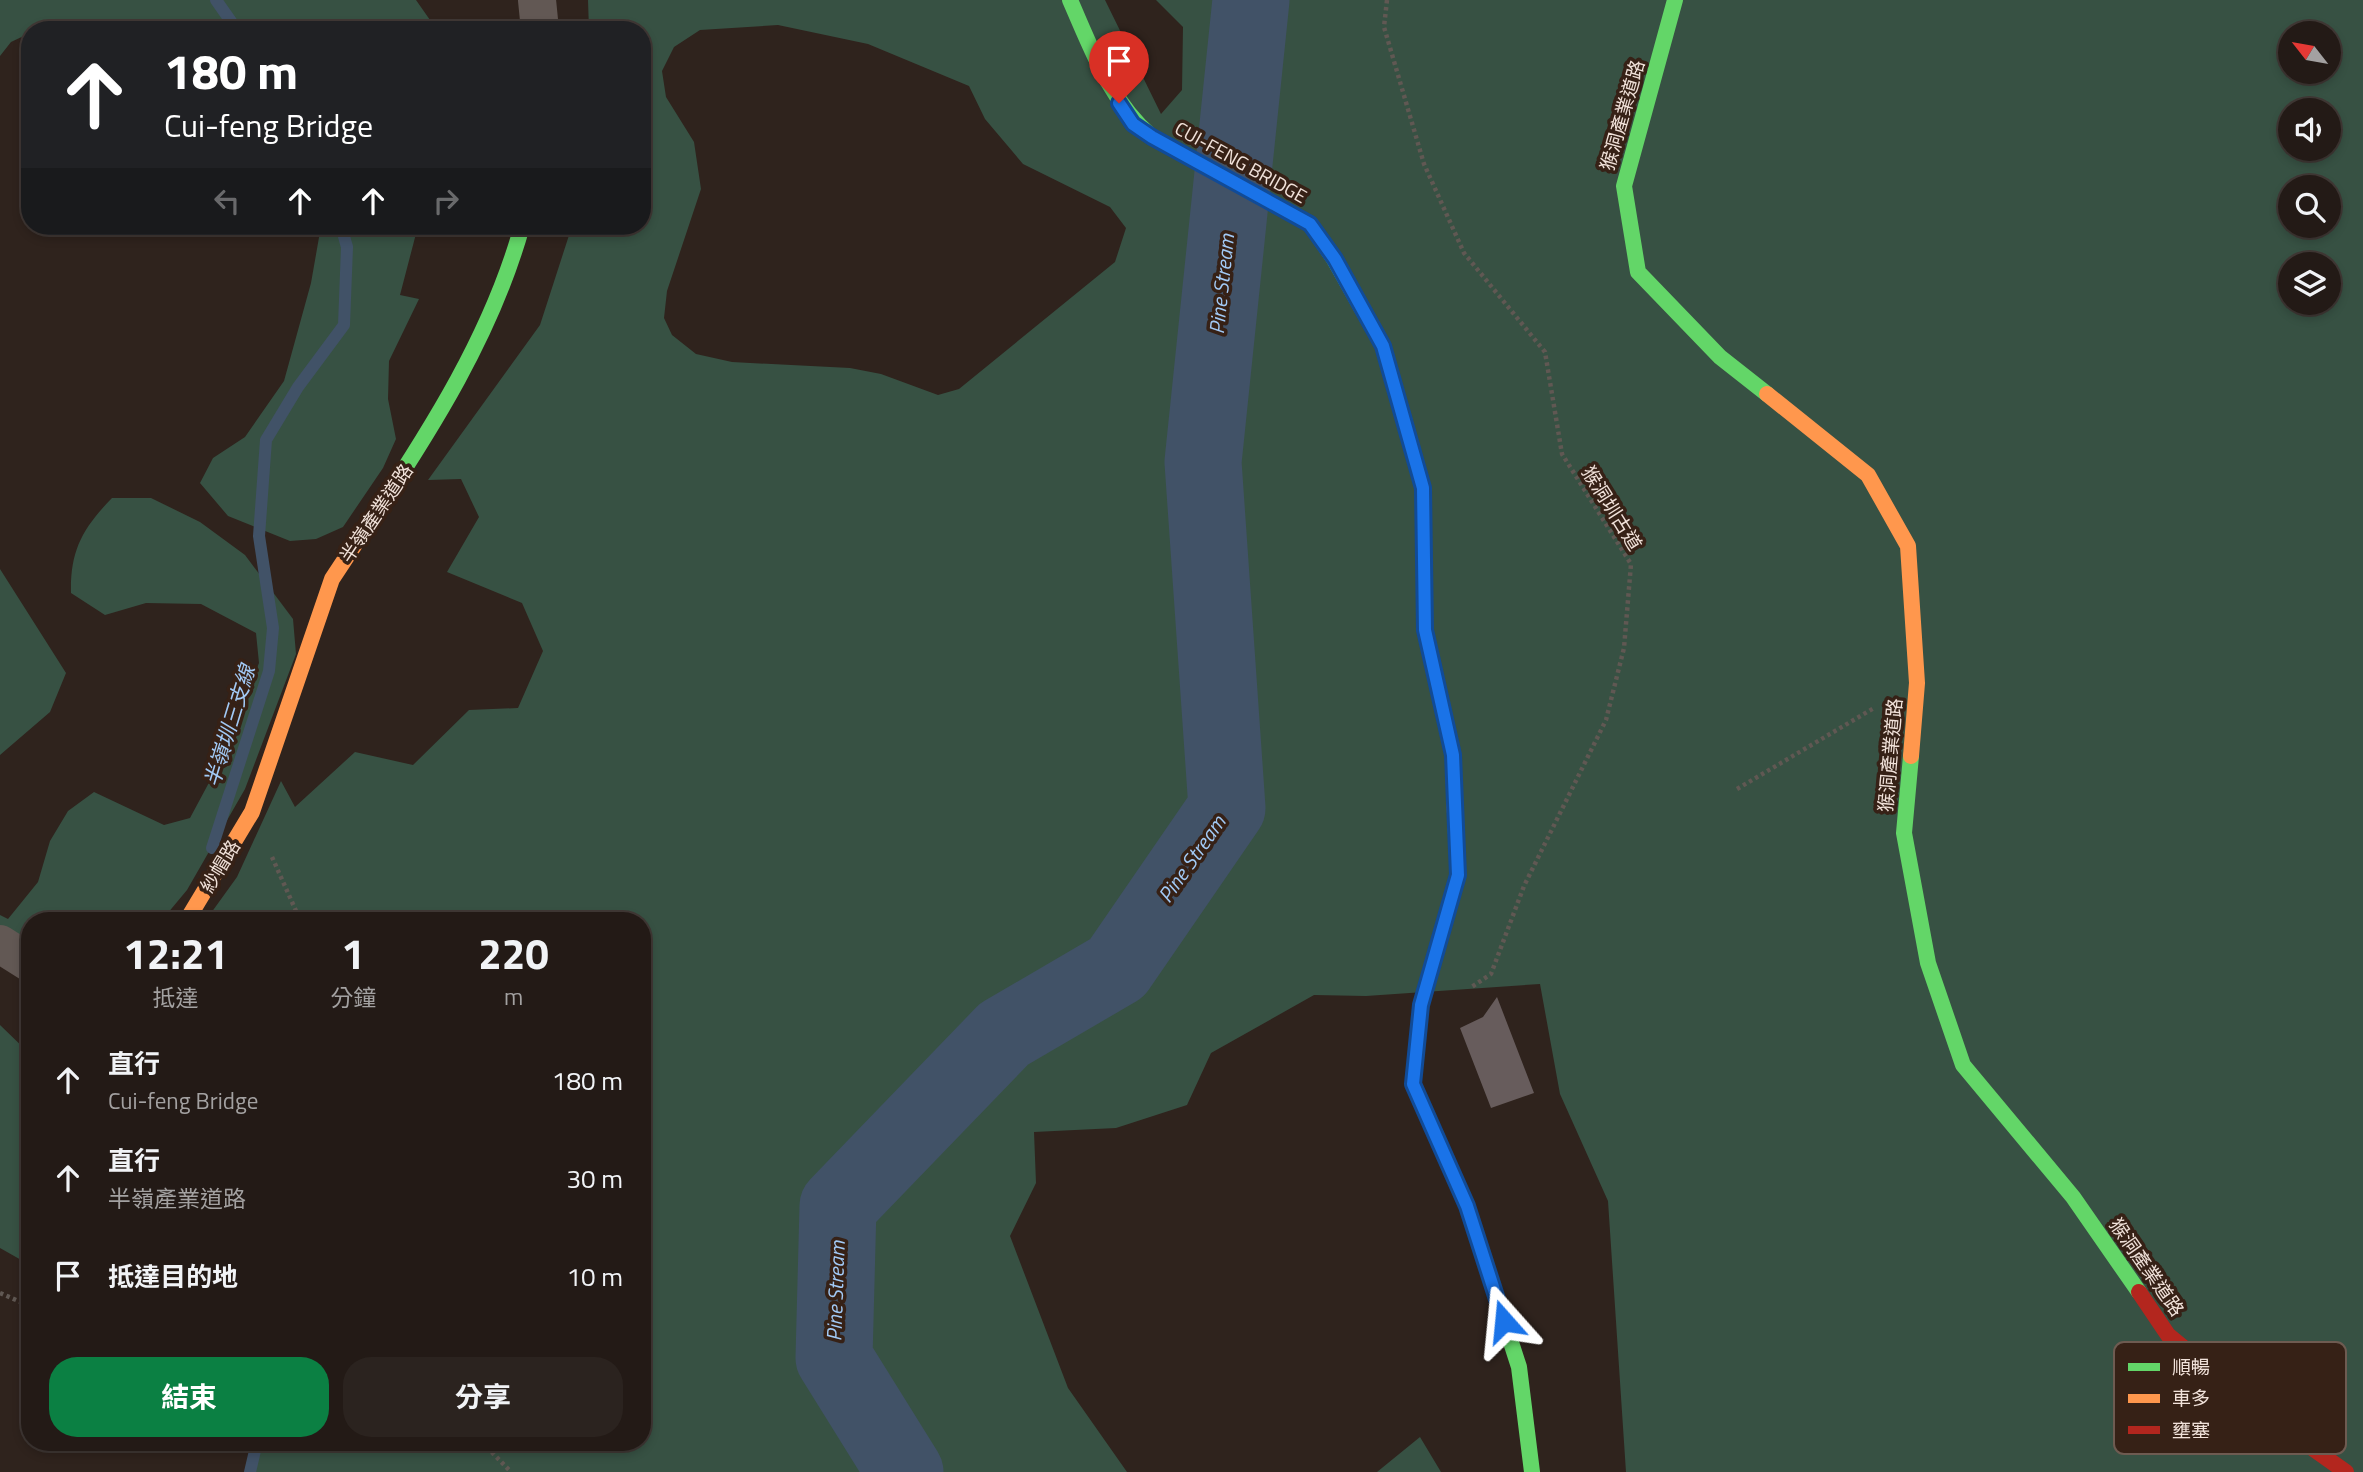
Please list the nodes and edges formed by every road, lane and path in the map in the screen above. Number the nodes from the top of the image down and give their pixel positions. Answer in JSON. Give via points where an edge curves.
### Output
{"nodes":[{"id":1,"x":537,"y":0,"type":"edge"},
{"id":2,"x":1070,"y":0,"type":"edge"},
{"id":3,"x":1387,"y":0,"type":"edge"},
{"id":4,"x":1675,"y":0,"type":"edge"},
{"id":5,"x":539,"y":21,"type":"edge"},
{"id":6,"x":520,"y":235,"type":"edge"},
{"id":7,"x":1917,"y":683,"type":"junction"},
{"id":8,"x":1737,"y":789,"type":"dead end"},
{"id":9,"x":253,"y":811,"type":"junction"},
{"id":10,"x":192,"y":912,"type":"edge"},
{"id":11,"x":297,"y":912,"type":"edge"},
{"id":12,"x":0,"y":944,"type":"edge"},
{"id":13,"x":21,"y":957,"type":"edge"},
{"id":14,"x":1466,"y":977,"type":"dead end"},
{"id":15,"x":0,"y":1293,"type":"edge"},
{"id":16,"x":21,"y":1303,"type":"edge"},
{"id":17,"x":2177,"y":1342,"type":"edge"},
{"id":18,"x":491,"y":1451,"type":"edge"},
{"id":19,"x":2321,"y":1454,"type":"edge"},
{"id":20,"x":511,"y":1472,"type":"edge"},
{"id":21,"x":1532,"y":1472,"type":"edge"},
{"id":22,"x":2346,"y":1472,"type":"edge"}],
"edges":[{"from":1,"to":5,"type":"street"},
{"from":2,"to":21,"type":"street","name":"CUI-FENG BRIDGE","via":[[1133,124],[1310,224],[1383,346],[1423,488],[1425,630],[1453,755],[1458,875],[1421,1005],[1413,1084],[1467,1206],[1519,1367]]},
{"from":3,"to":14,"type":"path","name":"猴洞圳古道","via":[[1384,27],[1424,164],[1464,253],[1545,352],[1562,454],[1631,564],[1625,648],[1606,720],[1524,886],[1491,974],[1466,990]]},
{"from":4,"to":7,"type":"street","name":"猴洞產業道路","via":[[1624,186],[1638,272],[1720,356],[1868,475],[1909,546]]},
{"from":6,"to":9,"type":"street","name":"半嶺產業道路","via":[[507,279],[432,429],[332,579]]},
{"from":7,"to":8,"type":"path"},
{"from":7,"to":17,"type":"street","name":"猴洞產業道路","via":[[1904,834],[1928,963],[1963,1065],[2073,1197]]},
{"from":9,"to":10,"type":"street","name":"紗帽路"},
{"from":9,"to":11,"type":"path"},
{"from":12,"to":13,"type":"street"},
{"from":15,"to":16,"type":"path"},
{"from":18,"to":20,"type":"path"},
{"from":19,"to":22,"type":"street","name":"猴洞產業道路"}]}
